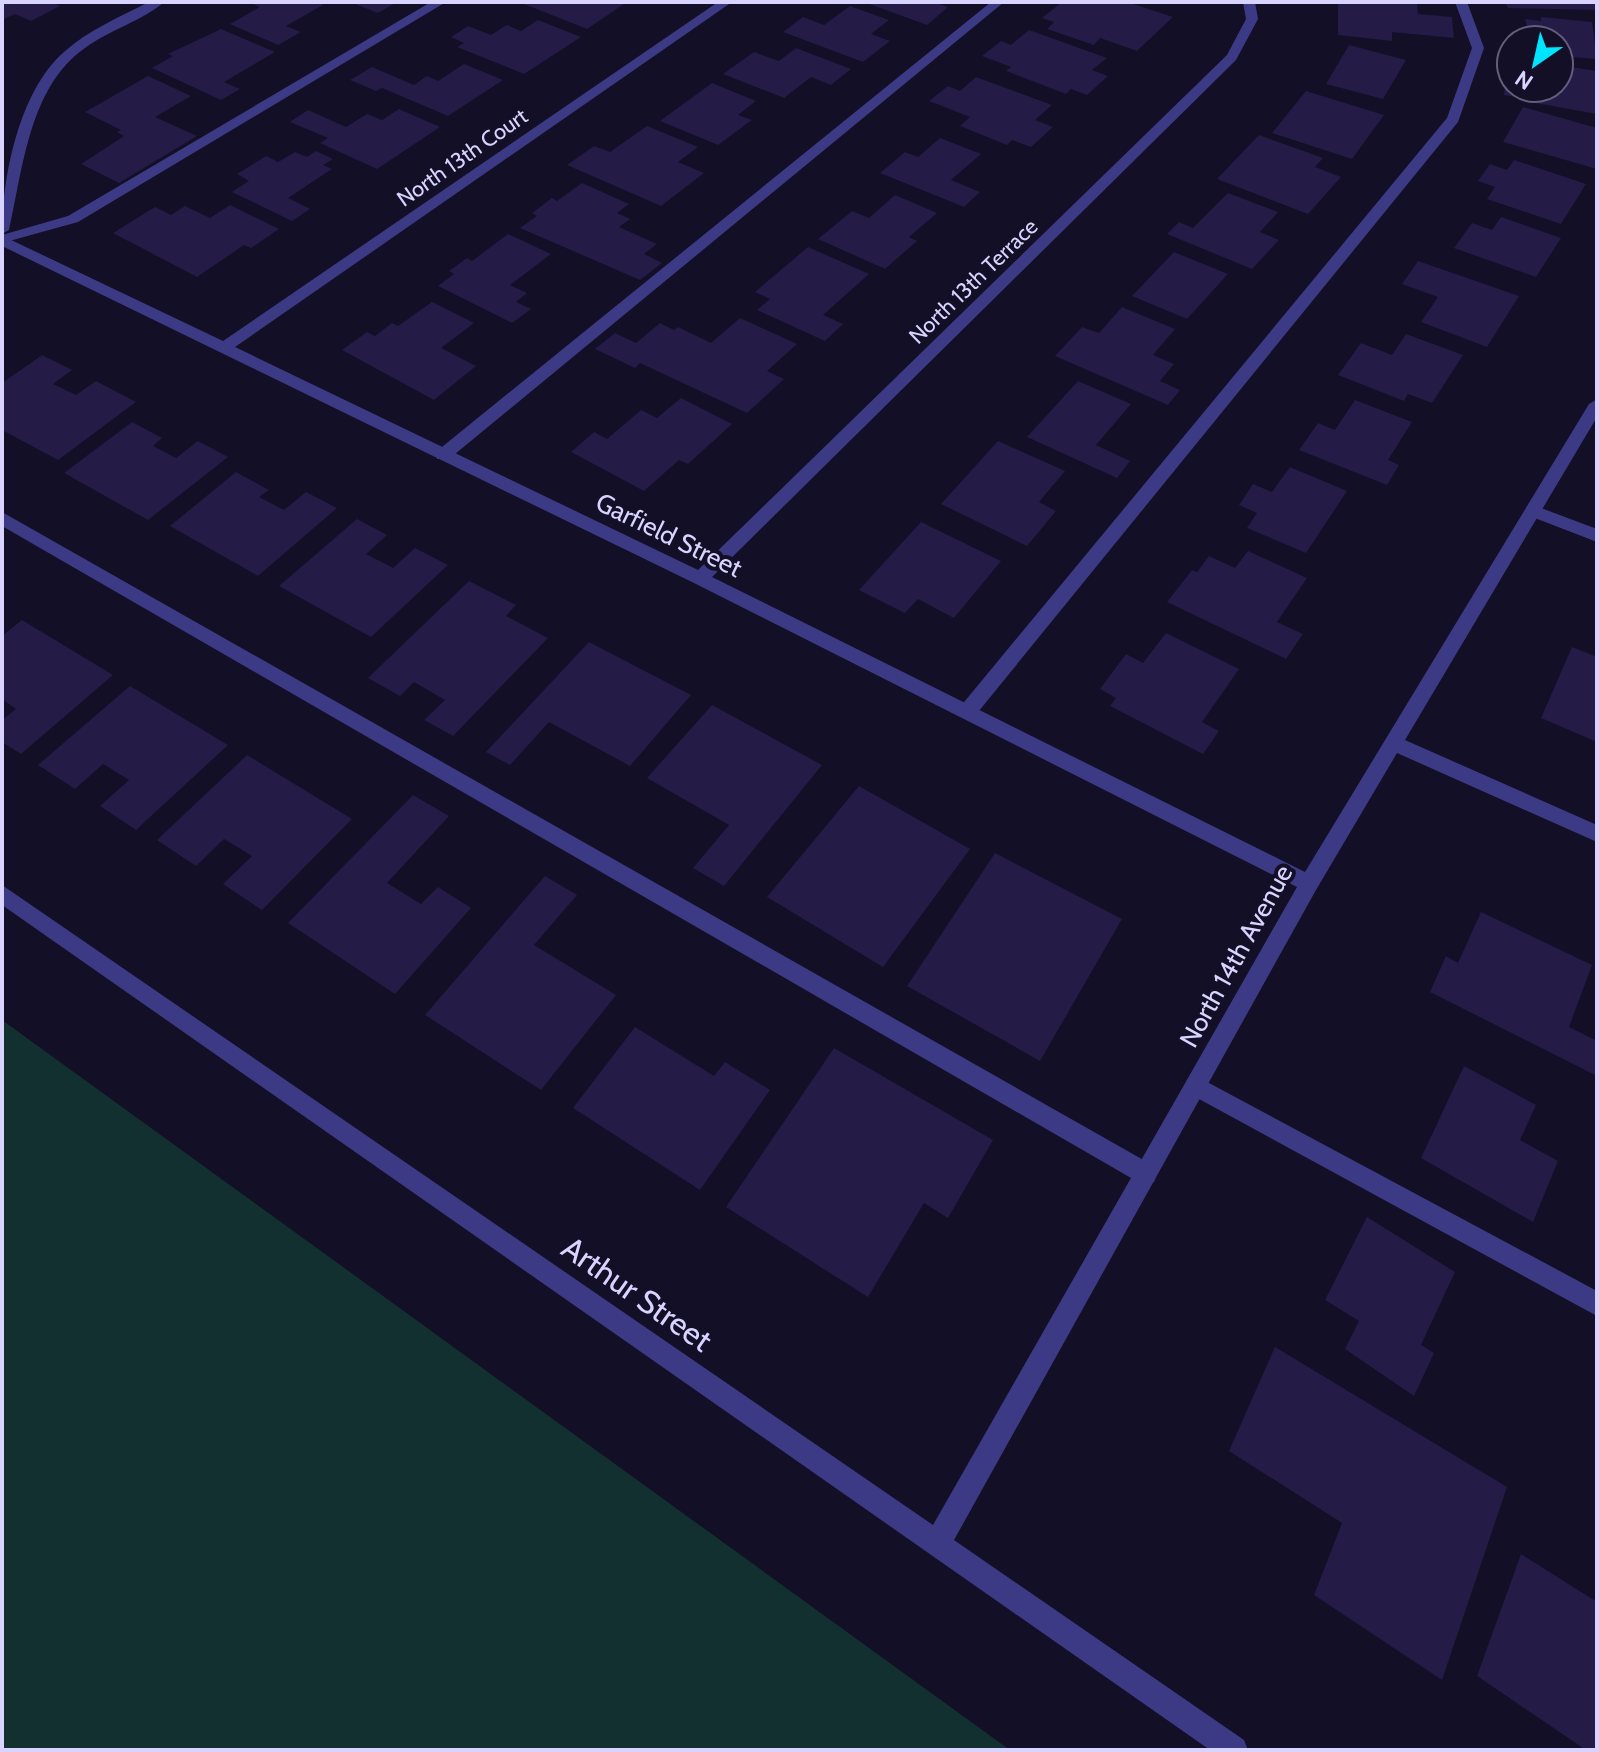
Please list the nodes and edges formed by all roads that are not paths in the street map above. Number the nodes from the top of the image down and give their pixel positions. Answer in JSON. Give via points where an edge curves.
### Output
{"nodes":[{"id":1,"x":158,"y":2,"type":"edge"},
{"id":2,"x":440,"y":2,"type":"edge"},
{"id":3,"x":726,"y":2,"type":"edge"},
{"id":4,"x":998,"y":2,"type":"edge"},
{"id":5,"x":1249,"y":2,"type":"edge"},
{"id":6,"x":1461,"y":2,"type":"edge"},
{"id":7,"x":2,"y":230,"type":"edge"},
{"id":8,"x":2,"y":240,"type":"edge"},
{"id":9,"x":222,"y":349,"type":"junction"},
{"id":10,"x":1597,"y":404,"type":"edge"},
{"id":11,"x":443,"y":455,"type":"junction"},
{"id":12,"x":1533,"y":511,"type":"junction"},
{"id":13,"x":2,"y":518,"type":"edge"},
{"id":14,"x":1597,"y":536,"type":"edge"},
{"id":15,"x":700,"y":578,"type":"junction"},
{"id":16,"x":967,"y":712,"type":"junction"},
{"id":17,"x":1395,"y":744,"type":"junction"},
{"id":18,"x":1597,"y":834,"type":"edge"},
{"id":19,"x":1309,"y":884,"type":"junction"},
{"id":20,"x":2,"y":894,"type":"edge"},
{"id":21,"x":1196,"y":1086,"type":"junction"},
{"id":22,"x":1146,"y":1174,"type":"junction"},
{"id":23,"x":1597,"y":1304,"type":"edge"},
{"id":24,"x":937,"y":1544,"type":"junction"},
{"id":25,"x":1234,"y":1750,"type":"edge"}],
"edges":[{"from":1,"to":7,"type":"street","via":[[96,35],[59,63],[36,104]]},
{"from":2,"to":8,"type":"street","via":[[73,219]]},
{"from":3,"to":9,"type":"street","name":"North 13th Court"},
{"from":4,"to":11,"type":"street"},
{"from":5,"to":15,"type":"street","name":"North 13th Terrace","via":[[1252,19],[1232,57]]},
{"from":6,"to":16,"type":"street","via":[[1478,48],[1453,119]]},
{"from":8,"to":9,"type":"street","name":"Garfield Street"},
{"from":9,"to":11,"type":"street","name":"Garfield Street"},
{"from":10,"to":12,"type":"street","name":"North 14th Avenue"},
{"from":11,"to":15,"type":"street","name":"Garfield Street"},
{"from":12,"to":14,"type":"street"},
{"from":12,"to":17,"type":"street","name":"North 14th Avenue"},
{"from":13,"to":22,"type":"street"},
{"from":15,"to":16,"type":"street","name":"Garfield Street"},
{"from":16,"to":19,"type":"street","name":"Garfield Street"},
{"from":17,"to":18,"type":"street"},
{"from":17,"to":19,"type":"street","name":"North 14th Avenue"},
{"from":19,"to":21,"type":"street","name":"North 14th Avenue"},
{"from":20,"to":24,"type":"street","name":"Arthur Street"},
{"from":21,"to":22,"type":"street","name":"North 14th Avenue"},
{"from":21,"to":23,"type":"street"},
{"from":22,"to":24,"type":"street","name":"North 14th Avenue"},
{"from":24,"to":25,"type":"street","name":"Arthur Street"}]}
